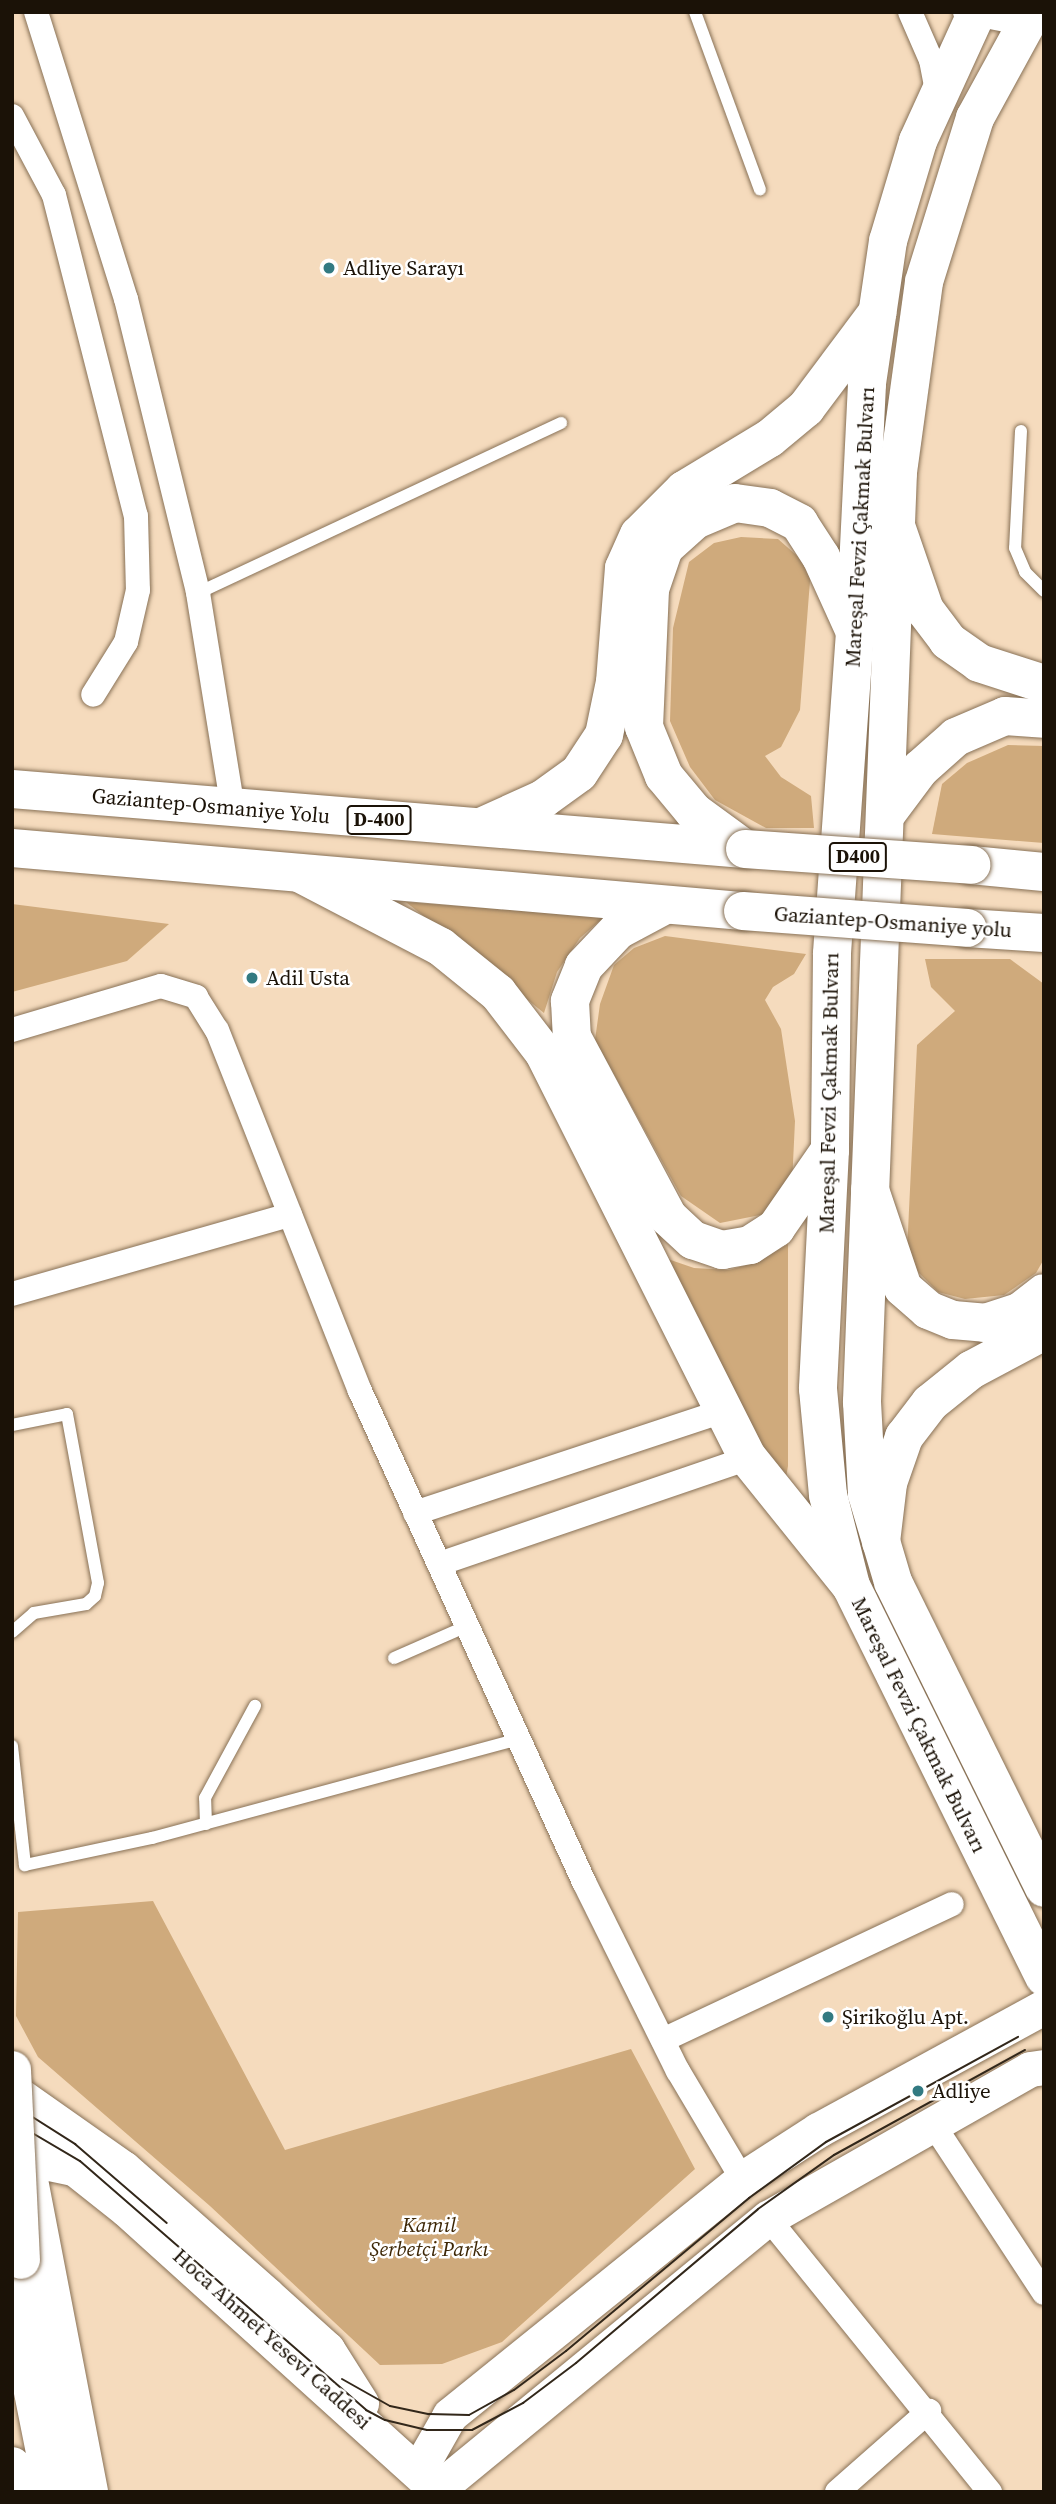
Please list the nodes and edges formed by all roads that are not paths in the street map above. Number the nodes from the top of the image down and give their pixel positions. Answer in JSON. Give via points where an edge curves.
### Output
{"nodes":[{"id":1,"x":37,"y":12,"type":"edge"},
{"id":2,"x":695,"y":12,"type":"edge"},
{"id":3,"x":910,"y":12,"type":"edge"},
{"id":4,"x":1004,"y":18,"type":"edge"},
{"id":5,"x":938,"y":96,"type":"junction"},
{"id":6,"x":12,"y":116,"type":"edge"},
{"id":7,"x":760,"y":190,"type":"dead end"},
{"id":8,"x":877,"y":313,"type":"junction"},
{"id":9,"x":561,"y":423,"type":"dead end"},
{"id":10,"x":1021,"y":431,"type":"dead end"},
{"id":11,"x":896,"y":526,"type":"junction"},
{"id":12,"x":1044,"y":591,"type":"edge"},
{"id":13,"x":198,"y":593,"type":"junction"},
{"id":14,"x":855,"y":632,"type":"junction"},
{"id":15,"x":1044,"y":684,"type":"edge"},
{"id":16,"x":93,"y":695,"type":"dead end"},
{"id":17,"x":1044,"y":719,"type":"edge"},
{"id":18,"x":12,"y":789,"type":"edge"},
{"id":19,"x":233,"y":808,"type":"junction"},
{"id":20,"x":884,"y":816,"type":"junction"},
{"id":21,"x":479,"y":828,"type":"junction"},
{"id":22,"x":12,"y":848,"type":"edge"},
{"id":23,"x":745,"y":849,"type":"junction"},
{"id":24,"x":60,"y":852,"type":"junction"},
{"id":25,"x":12,"y":864,"type":"edge"},
{"id":26,"x":1044,"y":872,"type":"edge"},
{"id":27,"x":299,"y":873,"type":"junction"},
{"id":28,"x":665,"y":905,"type":"junction"},
{"id":29,"x":743,"y":911,"type":"joint"},
{"id":30,"x":1026,"y":932,"type":"edge"},
{"id":31,"x":1044,"y":957,"type":"edge"},
{"id":32,"x":12,"y":1030,"type":"edge"},
{"id":33,"x":830,"y":1150,"type":"junction"},
{"id":34,"x":870,"y":1191,"type":"junction"},
{"id":35,"x":290,"y":1215,"type":"junction"},
{"id":36,"x":1044,"y":1293,"type":"edge"},
{"id":37,"x":12,"y":1294,"type":"edge"},
{"id":38,"x":1044,"y":1331,"type":"edge"},
{"id":39,"x":724,"y":1411,"type":"junction"},
{"id":40,"x":12,"y":1424,"type":"edge"},
{"id":41,"x":748,"y":1458,"type":"junction"},
{"id":42,"x":415,"y":1513,"type":"junction"},
{"id":43,"x":881,"y":1542,"type":"junction"},
{"id":44,"x":439,"y":1563,"type":"junction"},
{"id":45,"x":851,"y":1586,"type":"junction"},
{"id":46,"x":467,"y":1626,"type":"junction"},
{"id":47,"x":12,"y":1632,"type":"edge"},
{"id":48,"x":394,"y":1658,"type":"dead end"},
{"id":49,"x":255,"y":1706,"type":"dead end"},
{"id":50,"x":519,"y":1739,"type":"junction"},
{"id":51,"x":12,"y":1746,"type":"edge"},
{"id":52,"x":206,"y":1824,"type":"junction"},
{"id":53,"x":1044,"y":1888,"type":"edge"},
{"id":54,"x":952,"y":1904,"type":"dead end"},
{"id":55,"x":1044,"y":1978,"type":"edge"},
{"id":56,"x":1044,"y":2007,"type":"edge"},
{"id":57,"x":663,"y":2040,"type":"junction"},
{"id":58,"x":1044,"y":2067,"type":"edge"},
{"id":59,"x":12,"y":2070,"type":"edge"},
{"id":60,"x":12,"y":2090,"type":"edge"},
{"id":61,"x":933,"y":2124,"type":"junction"},
{"id":62,"x":12,"y":2128,"type":"edge"},
{"id":63,"x":73,"y":2167,"type":"junction"},
{"id":64,"x":742,"y":2179,"type":"junction"},
{"id":65,"x":768,"y":2218,"type":"junction"},
{"id":66,"x":1044,"y":2293,"type":"edge"},
{"id":67,"x":929,"y":2411,"type":"junction"},
{"id":68,"x":386,"y":2441,"type":"junction"},
{"id":69,"x":12,"y":2466,"type":"edge"},
{"id":70,"x":432,"y":2486,"type":"edge"},
{"id":71,"x":17,"y":2492,"type":"edge"},
{"id":72,"x":54,"y":2492,"type":"edge"},
{"id":73,"x":89,"y":2492,"type":"edge"},
{"id":74,"x":837,"y":2492,"type":"edge"},
{"id":75,"x":990,"y":2492,"type":"edge"}],
"edges":[{"from":1,"to":13,"type":"street","via":[[126,299]]},
{"from":2,"to":7,"type":"lane"},
{"from":3,"to":5,"type":"street","via":[[931,60]]},
{"from":4,"to":5,"type":"main road","name":"Mareşal Fevzi Çakmak Bulvarı"},
{"from":4,"to":11,"type":"main road","name":"Mareşal Fevzi Çakmak Bulvarı","via":[[925,282],[898,472]]},
{"from":5,"to":8,"type":"main road","name":"Mareşal Fevzi Çakmak Bulvarı","via":[[918,141],[888,241]]},
{"from":6,"to":16,"type":"street","via":[[54,195],[136,516],[138,590],[126,642]]},
{"from":8,"to":14,"type":"main road","name":"Mareşal Fevzi Çakmak Bulvarı","via":[[867,384]]},
{"from":8,"to":21,"type":"main road","via":[[806,408],[770,438],[684,490],[639,535],[624,568],[615,682],[604,734],[579,773],[543,799]]},
{"from":9,"to":13,"type":"lane"},
{"from":10,"to":12,"type":"lane","via":[[1014,548],[1025,572]]},
{"from":11,"to":15,"type":"main road","via":[[925,610],[948,641],[979,663]]},
{"from":11,"to":20,"type":"main road","name":"Mareşal Fevzi Çakmak Bulvarı"},
{"from":13,"to":19,"type":"street"},
{"from":14,"to":23,"type":"main road","via":[[821,556],[799,523],[770,508],[735,503],[695,520],[664,548],[650,589],[644,727],[664,776],[694,812]]},
{"from":14,"to":33,"type":"main road","name":"Mareşal Fevzi Çakmak Bulvarı","via":[[832,954]]},
{"from":17,"to":20,"type":"main road","via":[[1005,716],[956,737],[920,769]]},
{"from":18,"to":19,"type":"main road","name":"Gaziantep-Osmaniye Yolu","number":"D-400"},
{"from":19,"to":21,"type":"main road","name":"Gaziantep-Osmaniye Yolu","number":"D-400"},
{"from":20,"to":34,"type":"main road","name":"Mareşal Fevzi Çakmak Bulvarı"},
{"from":21,"to":23,"type":"main road","name":"Gaziantep-Osmaniye Yolu","number":"D-400"},
{"from":22,"to":24,"type":"main road","name":"Gaziantep-Osmaniye Yolu"},
{"from":23,"to":26,"type":"main road","number":"D400","bridge":true},
{"from":24,"to":25,"type":"main road"},
{"from":24,"to":27,"type":"main road","name":"Gaziantep-Osmaniye Yolu"},
{"from":27,"to":28,"type":"main road","name":"Gaziantep-Osmaniye Yolu"},
{"from":27,"to":39,"type":"main road","via":[[442,947],[498,993],[544,1053]]},
{"from":28,"to":29,"type":"main road","name":"Gaziantep-Osmaniye Yolu"},
{"from":28,"to":33,"type":"main road","via":[[618,930],[584,966],[570,1001],[572,1037],[668,1217],[693,1240],[712,1247],[750,1245],[776,1228]]},
{"from":29,"to":30,"type":"main road","name":"Gaziantep-Osmaniye yolu","bridge":true},
{"from":30,"to":31,"type":"main road"},
{"from":32,"to":35,"type":"street","via":[[161,986],[196,997],[216,1030]]},
{"from":33,"to":45,"type":"main road","name":"Mareşal Fevzi Çakmak Bulvarı","via":[[818,1389],[828,1494]]},
{"from":34,"to":36,"type":"main road","via":[[903,1288],[928,1310],[953,1320],[985,1323],[1021,1311]]},
{"from":34,"to":43,"type":"main road","name":"Mareşal Fevzi Çakmak Bulvarı","via":[[862,1402],[867,1494]]},
{"from":35,"to":37,"type":"street"},
{"from":35,"to":42,"type":"street","via":[[360,1391]]},
{"from":38,"to":43,"type":"main road","via":[[971,1370],[930,1403],[905,1437],[888,1483]]},
{"from":39,"to":41,"type":"main road"},
{"from":39,"to":42,"type":"street"},
{"from":40,"to":47,"type":"lane","via":[[67,1414],[98,1583],[91,1601],[34,1613]]},
{"from":41,"to":44,"type":"street"},
{"from":41,"to":45,"type":"main road"},
{"from":42,"to":44,"type":"street"},
{"from":43,"to":53,"type":"main road","name":"Mareşal Fevzi Çakmak Bulvarı","via":[[893,1582]]},
{"from":44,"to":46,"type":"street"},
{"from":45,"to":55,"type":"main road","name":"Mareşal Fevzi Çakmak Bulvarı"},
{"from":46,"to":48,"type":"lane"},
{"from":46,"to":50,"type":"street"},
{"from":49,"to":52,"type":"lane","via":[[205,1798]]},
{"from":50,"to":52,"type":"lane"},
{"from":50,"to":57,"type":"street"},
{"from":51,"to":52,"type":"lane","via":[[25,1865]]},
{"from":54,"to":57,"type":"street"},
{"from":56,"to":64,"type":"street","via":[[818,2130]]},
{"from":57,"to":64,"type":"street"},
{"from":58,"to":61,"type":"street","via":[[1030,2069]]},
{"from":59,"to":72,"type":"main road","bridge":true,"via":[[30,2377]]},
{"from":60,"to":68,"type":"street","name":"Hoca Ahmet Yesevi Caddesi","via":[[123,2168],[327,2349]]},
{"from":61,"to":65,"type":"street"},
{"from":61,"to":66,"type":"street"},
{"from":62,"to":63,"type":"street","name":"Hoca Ahmet Yesevi Caddesi"},
{"from":63,"to":68,"type":"street","name":"Hoca Ahmet Yesevi Caddesi"},
{"from":63,"to":73,"type":"main road","via":[[45,2161],[33,2165],[29,2180]]},
{"from":64,"to":70,"type":"street","via":[[450,2415]]},
{"from":65,"to":67,"type":"street"},
{"from":65,"to":70,"type":"street"},
{"from":67,"to":74,"type":"street"},
{"from":67,"to":75,"type":"street"},
{"from":68,"to":70,"type":"street"},
{"from":69,"to":71,"type":"main road"}]}
